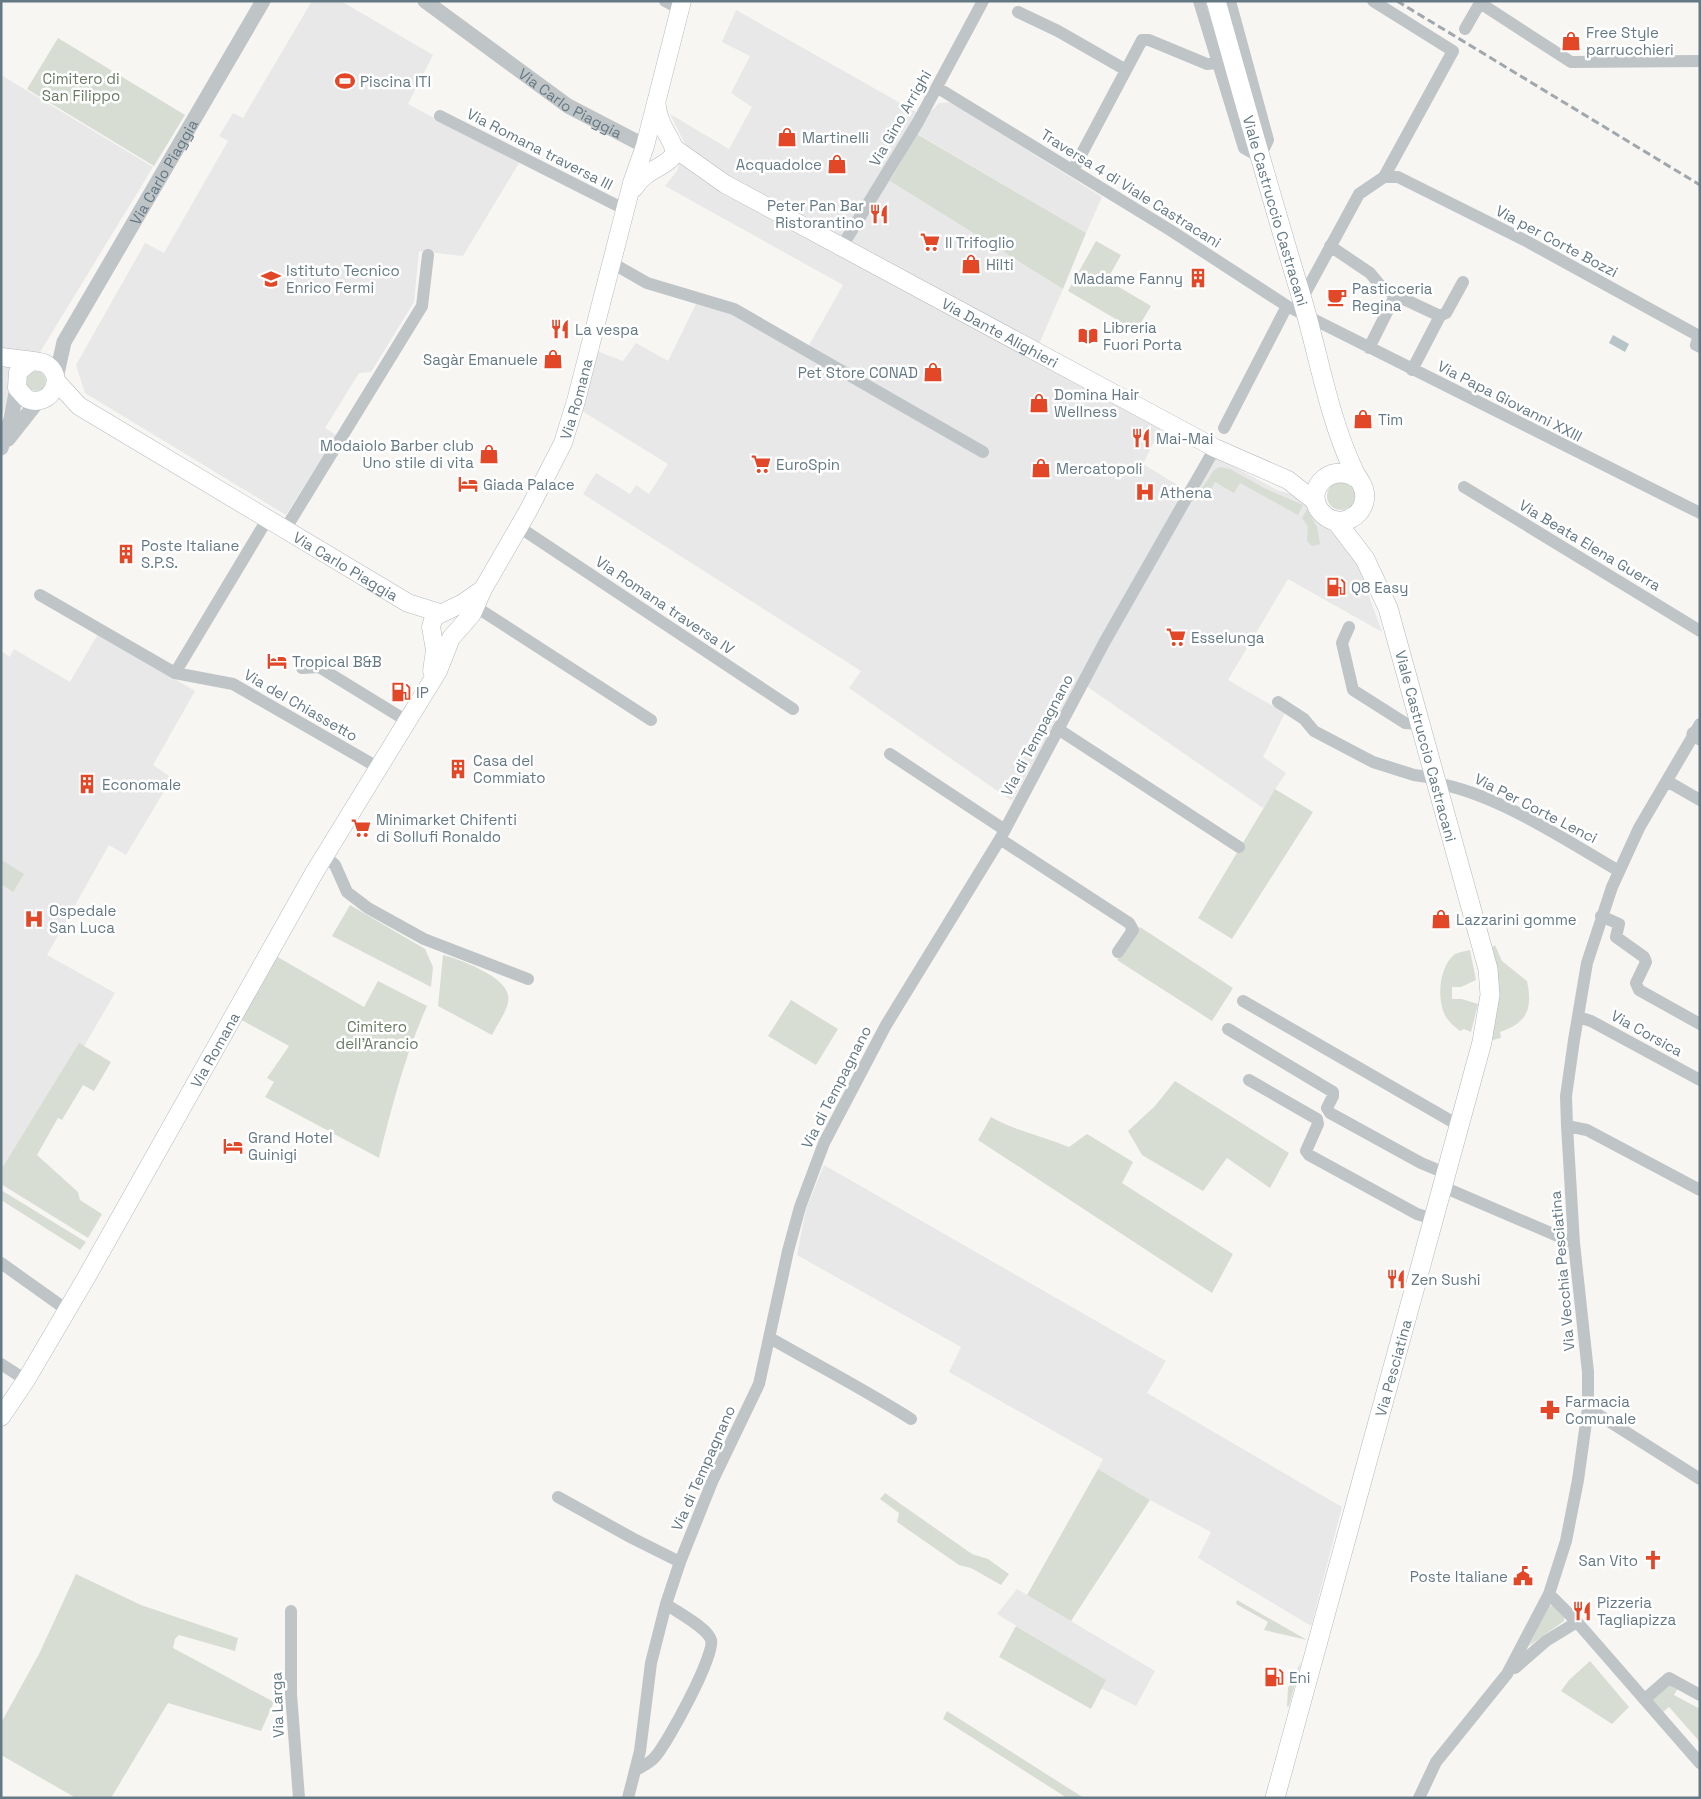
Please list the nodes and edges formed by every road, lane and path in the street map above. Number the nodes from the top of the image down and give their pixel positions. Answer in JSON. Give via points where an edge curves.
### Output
{"nodes":[{"id":1,"x":263,"y":1,"type":"edge"},
{"id":2,"x":425,"y":1,"type":"edge"},
{"id":3,"x":983,"y":1,"type":"edge"},
{"id":4,"x":1199,"y":1,"type":"edge"},
{"id":5,"x":1216,"y":1,"type":"edge"},
{"id":6,"x":1230,"y":1,"type":"edge"},
{"id":7,"x":1373,"y":1,"type":"edge"},
{"id":8,"x":1481,"y":2,"type":"edge"},
{"id":9,"x":676,"y":4,"type":"edge"},
{"id":10,"x":1018,"y":12,"type":"dead end"},
{"id":11,"x":1465,"y":30,"type":"dead end"},
{"id":12,"x":1700,"y":61,"type":"edge"},
{"id":13,"x":1217,"y":63,"type":"junction"},
{"id":14,"x":1126,"y":70,"type":"junction"},
{"id":15,"x":938,"y":88,"type":"junction"},
{"id":16,"x":658,"y":94,"type":"junction"},
{"id":17,"x":440,"y":116,"type":"dead end"},
{"id":18,"x":645,"y":146,"type":"junction"},
{"id":19,"x":667,"y":153,"type":"junction"},
{"id":20,"x":1260,"y":157,"type":"junction"},
{"id":21,"x":1073,"y":170,"type":"junction"},
{"id":22,"x":1384,"y":177,"type":"junction"},
{"id":23,"x":631,"y":192,"type":"junction"},
{"id":24,"x":626,"y":210,"type":"junction"},
{"id":25,"x":1330,"y":246,"type":"junction"},
{"id":26,"x":841,"y":248,"type":"junction"},
{"id":27,"x":428,"y":255,"type":"dead end"},
{"id":28,"x":612,"y":263,"type":"junction"},
{"id":29,"x":1463,"y":282,"type":"dead end"},
{"id":30,"x":1394,"y":294,"type":"junction"},
{"id":31,"x":1294,"y":302,"type":"junction"},
{"id":32,"x":1440,"y":316,"type":"junction"},
{"id":33,"x":1307,"y":317,"type":"junction"},
{"id":34,"x":64,"y":342,"type":"junction"},
{"id":35,"x":1700,"y":347,"type":"edge"},
{"id":36,"x":1369,"y":348,"type":"junction"},
{"id":37,"x":1,"y":357,"type":"edge"},
{"id":38,"x":32,"y":362,"type":"junction"},
{"id":39,"x":1,"y":364,"type":"edge"},
{"id":40,"x":1412,"y":370,"type":"junction"},
{"id":41,"x":56,"y":380,"type":"junction"},
{"id":42,"x":16,"y":385,"type":"junction"},
{"id":43,"x":42,"y":400,"type":"junction"},
{"id":44,"x":79,"y":406,"type":"junction"},
{"id":45,"x":1334,"y":418,"type":"junction"},
{"id":46,"x":1224,"y":428,"type":"dead end"},
{"id":47,"x":1,"y":448,"type":"edge"},
{"id":48,"x":1215,"y":448,"type":"junction"},
{"id":49,"x":983,"y":452,"type":"dead end"},
{"id":50,"x":1330,"y":475,"type":"junction"},
{"id":51,"x":1358,"y":479,"type":"junction"},
{"id":52,"x":1288,"y":480,"type":"junction"},
{"id":53,"x":1464,"y":487,"type":"dead end"},
{"id":54,"x":1316,"y":502,"type":"junction"},
{"id":55,"x":1700,"y":513,"type":"edge"},
{"id":56,"x":1356,"y":516,"type":"junction"},
{"id":57,"x":268,"y":518,"type":"junction"},
{"id":58,"x":1336,"y":521,"type":"junction"},
{"id":59,"x":519,"y":527,"type":"junction"},
{"id":60,"x":286,"y":528,"type":"junction"},
{"id":61,"x":1366,"y":559,"type":"junction"},
{"id":62,"x":483,"y":589,"type":"junction"},
{"id":63,"x":40,"y":595,"type":"dead end"},
{"id":64,"x":476,"y":607,"type":"junction"},
{"id":65,"x":437,"y":621,"type":"junction"},
{"id":66,"x":1348,"y":627,"type":"dead end"},
{"id":67,"x":1700,"y":631,"type":"edge"},
{"id":68,"x":454,"y":634,"type":"junction"},
{"id":69,"x":302,"y":668,"type":"dead end"},
{"id":70,"x":175,"y":673,"type":"junction"},
{"id":71,"x":428,"y":684,"type":"junction"},
{"id":72,"x":1278,"y":702,"type":"dead end"},
{"id":73,"x":794,"y":710,"type":"dead end"},
{"id":74,"x":407,"y":720,"type":"junction"},
{"id":75,"x":651,"y":720,"type":"dead end"},
{"id":76,"x":1419,"y":724,"type":"junction"},
{"id":77,"x":1058,"y":729,"type":"junction"},
{"id":78,"x":1698,"y":732,"type":"edge"},
{"id":79,"x":890,"y":754,"type":"dead end"},
{"id":80,"x":378,"y":768,"type":"junction"},
{"id":81,"x":1434,"y":780,"type":"junction"},
{"id":82,"x":1666,"y":781,"type":"junction"},
{"id":83,"x":1700,"y":800,"type":"edge"},
{"id":84,"x":1002,"y":834,"type":"junction"},
{"id":85,"x":1239,"y":847,"type":"dead end"},
{"id":86,"x":324,"y":855,"type":"junction"},
{"id":87,"x":1619,"y":871,"type":"junction"},
{"id":88,"x":1601,"y":916,"type":"junction"},
{"id":89,"x":1480,"y":937,"type":"joint"},
{"id":90,"x":1118,"y":952,"type":"dead end"},
{"id":91,"x":528,"y":979,"type":"dead end"},
{"id":92,"x":1243,"y":1001,"type":"dead end"},
{"id":93,"x":1578,"y":1017,"type":"junction"},
{"id":94,"x":1700,"y":1024,"type":"edge"},
{"id":95,"x":1228,"y":1029,"type":"dead end"},
{"id":96,"x":1249,"y":1080,"type":"dead end"},
{"id":97,"x":1700,"y":1080,"type":"edge"},
{"id":98,"x":1458,"y":1125,"type":"junction"},
{"id":99,"x":1568,"y":1126,"type":"junction"},
{"id":100,"x":1443,"y":1179,"type":"junction"},
{"id":101,"x":1700,"y":1190,"type":"edge"},
{"id":102,"x":1433,"y":1219,"type":"junction"},
{"id":103,"x":1574,"y":1243,"type":"junction"},
{"id":104,"x":1,"y":1263,"type":"edge"},
{"id":105,"x":67,"y":1310,"type":"junction"},
{"id":106,"x":770,"y":1338,"type":"junction"},
{"id":107,"x":1,"y":1364,"type":"edge"},
{"id":108,"x":26,"y":1380,"type":"junction"},
{"id":109,"x":1588,"y":1408,"type":"junction"},
{"id":110,"x":1,"y":1417,"type":"edge"},
{"id":111,"x":911,"y":1419,"type":"dead end"},
{"id":112,"x":1700,"y":1479,"type":"edge"},
{"id":113,"x":558,"y":1497,"type":"dead end"},
{"id":114,"x":680,"y":1562,"type":"junction"},
{"id":115,"x":1549,"y":1594,"type":"junction"},
{"id":116,"x":666,"y":1604,"type":"junction"},
{"id":117,"x":292,"y":1611,"type":"dead end"},
{"id":118,"x":1577,"y":1622,"type":"junction"},
{"id":119,"x":1507,"y":1674,"type":"junction"},
{"id":120,"x":1700,"y":1695,"type":"edge"},
{"id":121,"x":1645,"y":1699,"type":"junction"},
{"id":122,"x":1700,"y":1763,"type":"edge"},
{"id":123,"x":636,"y":1770,"type":"junction"},
{"id":124,"x":298,"y":1798,"type":"edge"},
{"id":125,"x":628,"y":1798,"type":"edge"},
{"id":126,"x":1275,"y":1798,"type":"edge"},
{"id":127,"x":1419,"y":1798,"type":"edge"}],
"edges":[{"from":1,"to":34,"type":"street","name":"Via Carlo Piaggia"},
{"from":2,"to":18,"type":"street","name":"Via Carlo Piaggia","via":[[568,106]]},
{"from":3,"to":15,"type":"street","name":"Via Gino Arrighi"},
{"from":4,"to":13,"type":"street"},
{"from":5,"to":20,"type":"main road","name":"Viale Castruccio Castracani"},
{"from":6,"to":20,"type":"street","via":[[1268,140]]},
{"from":7,"to":22,"type":"street","via":[[1453,51]]},
{"from":8,"to":11,"type":"street"},
{"from":8,"to":12,"type":"street","via":[[1571,62]]},
{"from":9,"to":16,"type":"main road","name":"Via Romana"},
{"from":10,"to":14,"type":"street"},
{"from":13,"to":14,"type":"street","via":[[1207,64],[1142,40]]},
{"from":13,"to":20,"type":"street","via":[[1244,148]]},
{"from":14,"to":21,"type":"street"},
{"from":15,"to":21,"type":"street","name":"Traversa 4 di Viale Castracani"},
{"from":15,"to":26,"type":"street","name":"Via Gino Arrighi"},
{"from":16,"to":18,"type":"main road","name":"Via Romana"},
{"from":16,"to":19,"type":"main road","name":"Via Romana","via":[[659,120]]},
{"from":17,"to":24,"type":"street","name":"Via Romana traversa III"},
{"from":18,"to":19,"type":"main road","via":[[647,159]]},
{"from":18,"to":19,"type":"main road","via":[[656,136]]},
{"from":18,"to":23,"type":"main road","name":"Via Romana"},
{"from":19,"to":23,"type":"main road","name":"Via Romana","via":[[642,176]]},
{"from":19,"to":26,"type":"main road","name":"Via Dante Alighieri"},
{"from":20,"to":31,"type":"main road","name":"Viale Castruccio Castracani","via":[[1284,244]]},
{"from":21,"to":31,"type":"street","name":"Traversa 4 di Viale Castracani"},
{"from":22,"to":25,"type":"street","via":[[1359,194]]},
{"from":22,"to":35,"type":"street","name":"Via per Corte Bozzi","via":[[1398,177],[1528,242],[1699,336],[1696,345]]},
{"from":23,"to":24,"type":"main road","name":"Via Romana"},
{"from":24,"to":28,"type":"main road","name":"Via Romana"},
{"from":25,"to":30,"type":"street","via":[[1370,272],[1380,285]]},
{"from":25,"to":31,"type":"street"},
{"from":26,"to":48,"type":"main road","name":"Via Dante Alighieri"},
{"from":27,"to":60,"type":"street","name":"Via Carlo Piaggia","via":[[422,306]]},
{"from":28,"to":49,"type":"street","via":[[647,283],[734,309]]},
{"from":28,"to":59,"type":"main road","name":"Via Romana","via":[[567,432]]},
{"from":29,"to":32,"type":"street","via":[[1446,313]]},
{"from":30,"to":32,"type":"street"},
{"from":30,"to":36,"type":"street"},
{"from":31,"to":33,"type":"main road","name":"Viale Castruccio Castracani"},
{"from":31,"to":46,"type":"street"},
{"from":32,"to":40,"type":"street"},
{"from":33,"to":36,"type":"street","name":"Via Papa Giovanni XXIII"},
{"from":33,"to":45,"type":"main road","name":"Viale Castruccio Castracani"},
{"from":34,"to":38,"type":"street"},
{"from":34,"to":41,"type":"street"},
{"from":36,"to":40,"type":"street","name":"Via Papa Giovanni XXIII"},
{"from":37,"to":38,"type":"main road","name":"Via Carlo Piaggia"},
{"from":38,"to":41,"type":"main road","name":"Via Carlo Piaggia","via":[[50,367]]},
{"from":38,"to":42,"type":"main road","via":[[21,368]]},
{"from":39,"to":42,"type":"main road"},
{"from":40,"to":55,"type":"street","name":"Via Papa Giovanni XXIII"},
{"from":41,"to":43,"type":"main road","via":[[55,389]]},
{"from":41,"to":44,"type":"main road","name":"Via Carlo Piaggia"},
{"from":42,"to":43,"type":"main road","via":[[27,399]]},
{"from":42,"to":47,"type":"street","via":[[11,419]]},
{"from":43,"to":44,"type":"main road"},
{"from":43,"to":47,"type":"street"},
{"from":44,"to":57,"type":"main road","name":"Via Carlo Piaggia"},
{"from":45,"to":50,"type":"main road","name":"Viale Castruccio Castracani"},
{"from":45,"to":51,"type":"main road","name":"Viale Castruccio Castracani"},
{"from":48,"to":52,"type":"main road","name":"Via Dante Alighieri"},
{"from":48,"to":77,"type":"street","name":"Via di Tempagnano"},
{"from":50,"to":51,"type":"main road","via":[[1344,472]]},
{"from":50,"to":52,"type":"main road","name":"Via Dante Alighieri"},
{"from":50,"to":54,"type":"main road","name":"Viale Castruccio Castracani","via":[[1316,494]]},
{"from":51,"to":56,"type":"main road","name":"Viale Castruccio Castracani","via":[[1365,502]]},
{"from":52,"to":54,"type":"main road","name":"Via Dante Alighieri"},
{"from":53,"to":67,"type":"street","name":"Via Beata Elena Guerra"},
{"from":54,"to":58,"type":"main road","name":"Viale Castruccio Castracani","via":[[1325,516]]},
{"from":56,"to":58,"type":"main road"},
{"from":56,"to":61,"type":"main road","name":"Viale Castruccio Castracani"},
{"from":57,"to":60,"type":"main road","name":"Via Carlo Piaggia"},
{"from":57,"to":70,"type":"street"},
{"from":58,"to":61,"type":"main road","name":"Viale Castruccio Castracani"},
{"from":59,"to":62,"type":"main road","name":"Via Romana"},
{"from":59,"to":73,"type":"street","name":"Via Romana traversa IV"},
{"from":60,"to":65,"type":"main road","name":"Via Carlo Piaggia"},
{"from":61,"to":76,"type":"main road","name":"Viale Castruccio Castracani","via":[[1388,608]]},
{"from":62,"to":64,"type":"main road","name":"Via Romana"},
{"from":62,"to":65,"type":"main road","name":"Via Romana"},
{"from":63,"to":70,"type":"street","name":"Via del Chiassetto"},
{"from":64,"to":68,"type":"main road","name":"Via Romana"},
{"from":64,"to":75,"type":"street"},
{"from":65,"to":68,"type":"main road","via":[[440,638]]},
{"from":65,"to":68,"type":"main road","via":[[458,619]]},
{"from":65,"to":71,"type":"main road","name":"Via Romana","via":[[435,656]]},
{"from":66,"to":76,"type":"street","via":[[1342,642],[1353,690],[1406,723]]},
{"from":68,"to":71,"type":"main road","name":"Via Romana"},
{"from":69,"to":74,"type":"street","via":[[319,667]]},
{"from":70,"to":80,"type":"street","name":"Via del Chiassetto","via":[[232,684]]},
{"from":71,"to":74,"type":"main road","name":"Via Romana"},
{"from":72,"to":81,"type":"street","name":"Via Per Corte Lenci","via":[[1304,718],[1314,731],[1373,762]]},
{"from":74,"to":80,"type":"main road","name":"Via Romana"},
{"from":76,"to":81,"type":"main road","name":"Viale Castruccio Castracani"},
{"from":77,"to":84,"type":"street","name":"Via di Tempagnano"},
{"from":77,"to":85,"type":"street"},
{"from":78,"to":82,"type":"street","name":"Via Vecchia Pesciatina"},
{"from":79,"to":84,"type":"street"},
{"from":80,"to":86,"type":"main road","name":"Via Romana"},
{"from":81,"to":87,"type":"street","name":"Via Per Corte Lenci","via":[[1512,811]]},
{"from":81,"to":89,"type":"main road","name":"Viale Castruccio Castracani"},
{"from":82,"to":83,"type":"street"},
{"from":82,"to":87,"type":"street","name":"Via Vecchia Pesciatina"},
{"from":84,"to":90,"type":"street","via":[[1129,924],[1133,930]]},
{"from":84,"to":106,"type":"street","name":"Via di Tempagnano","via":[[886,1025],[824,1143],[800,1207]]},
{"from":86,"to":91,"type":"street","via":[[335,865],[347,892],[368,908],[424,939]]},
{"from":86,"to":105,"type":"main road","name":"Via Romana"},
{"from":87,"to":88,"type":"street","name":"Via Vecchia Pesciatina"},
{"from":88,"to":93,"type":"street","name":"Via Vecchia Pesciatina","via":[[1587,962]]},
{"from":88,"to":94,"type":"street","via":[[1620,924],[1616,937],[1644,957],[1646,962],[1636,983],[1639,990]]},
{"from":89,"to":98,"type":"main road","name":"Via Pesciatina","via":[[1489,976],[1489,1007]]},
{"from":92,"to":98,"type":"street"},
{"from":93,"to":97,"type":"street","name":"Via Corsica"},
{"from":93,"to":99,"type":"street","name":"Via Vecchia Pesciatina","via":[[1566,1096]]},
{"from":95,"to":100,"type":"street","via":[[1333,1092],[1327,1108],[1330,1113],[1421,1163]]},
{"from":96,"to":102,"type":"street","via":[[1317,1119],[1318,1124],[1306,1151],[1308,1155],[1417,1214]]},
{"from":98,"to":100,"type":"main road","name":"Via Pesciatina"},
{"from":99,"to":101,"type":"street","via":[[1587,1130]]},
{"from":99,"to":103,"type":"street","name":"Via Vecchia Pesciatina"},
{"from":100,"to":102,"type":"main road","name":"Via Pesciatina"},
{"from":100,"to":103,"type":"street"},
{"from":102,"to":126,"type":"main road","name":"Via Pesciatina"},
{"from":103,"to":109,"type":"street","name":"Via Vecchia Pesciatina","via":[[1588,1372]]},
{"from":104,"to":105,"type":"street"},
{"from":105,"to":108,"type":"main road","name":"Via Romana"},
{"from":106,"to":111,"type":"street"},
{"from":106,"to":114,"type":"street","name":"Via di Tempagnano","via":[[759,1384],[712,1482]]},
{"from":107,"to":108,"type":"street"},
{"from":108,"to":110,"type":"main road","name":"Via Romana"},
{"from":109,"to":112,"type":"street"},
{"from":109,"to":115,"type":"street","name":"Via Vecchia Pesciatina","via":[[1566,1541]]},
{"from":113,"to":114,"type":"street"},
{"from":114,"to":116,"type":"street","name":"Via di Tempagnano"},
{"from":115,"to":118,"type":"street"},
{"from":115,"to":119,"type":"street","name":"Via Vecchia Pesciatina"},
{"from":116,"to":123,"type":"street","name":"Via di Tempagnano","via":[[651,1663]]},
{"from":116,"to":123,"type":"street","via":[[708,1632],[712,1648],[707,1664],[664,1744],[648,1763]]},
{"from":117,"to":124,"type":"street","name":"Via Larga","via":[[291,1694]]},
{"from":118,"to":119,"type":"street"},
{"from":118,"to":121,"type":"street"},
{"from":119,"to":127,"type":"street","name":"Via Vecchia Pesciatina","via":[[1436,1762]]},
{"from":120,"to":121,"type":"street","via":[[1669,1678]]},
{"from":121,"to":122,"type":"street"},
{"from":123,"to":125,"type":"street","name":"Via di Tempagnano"}]}
